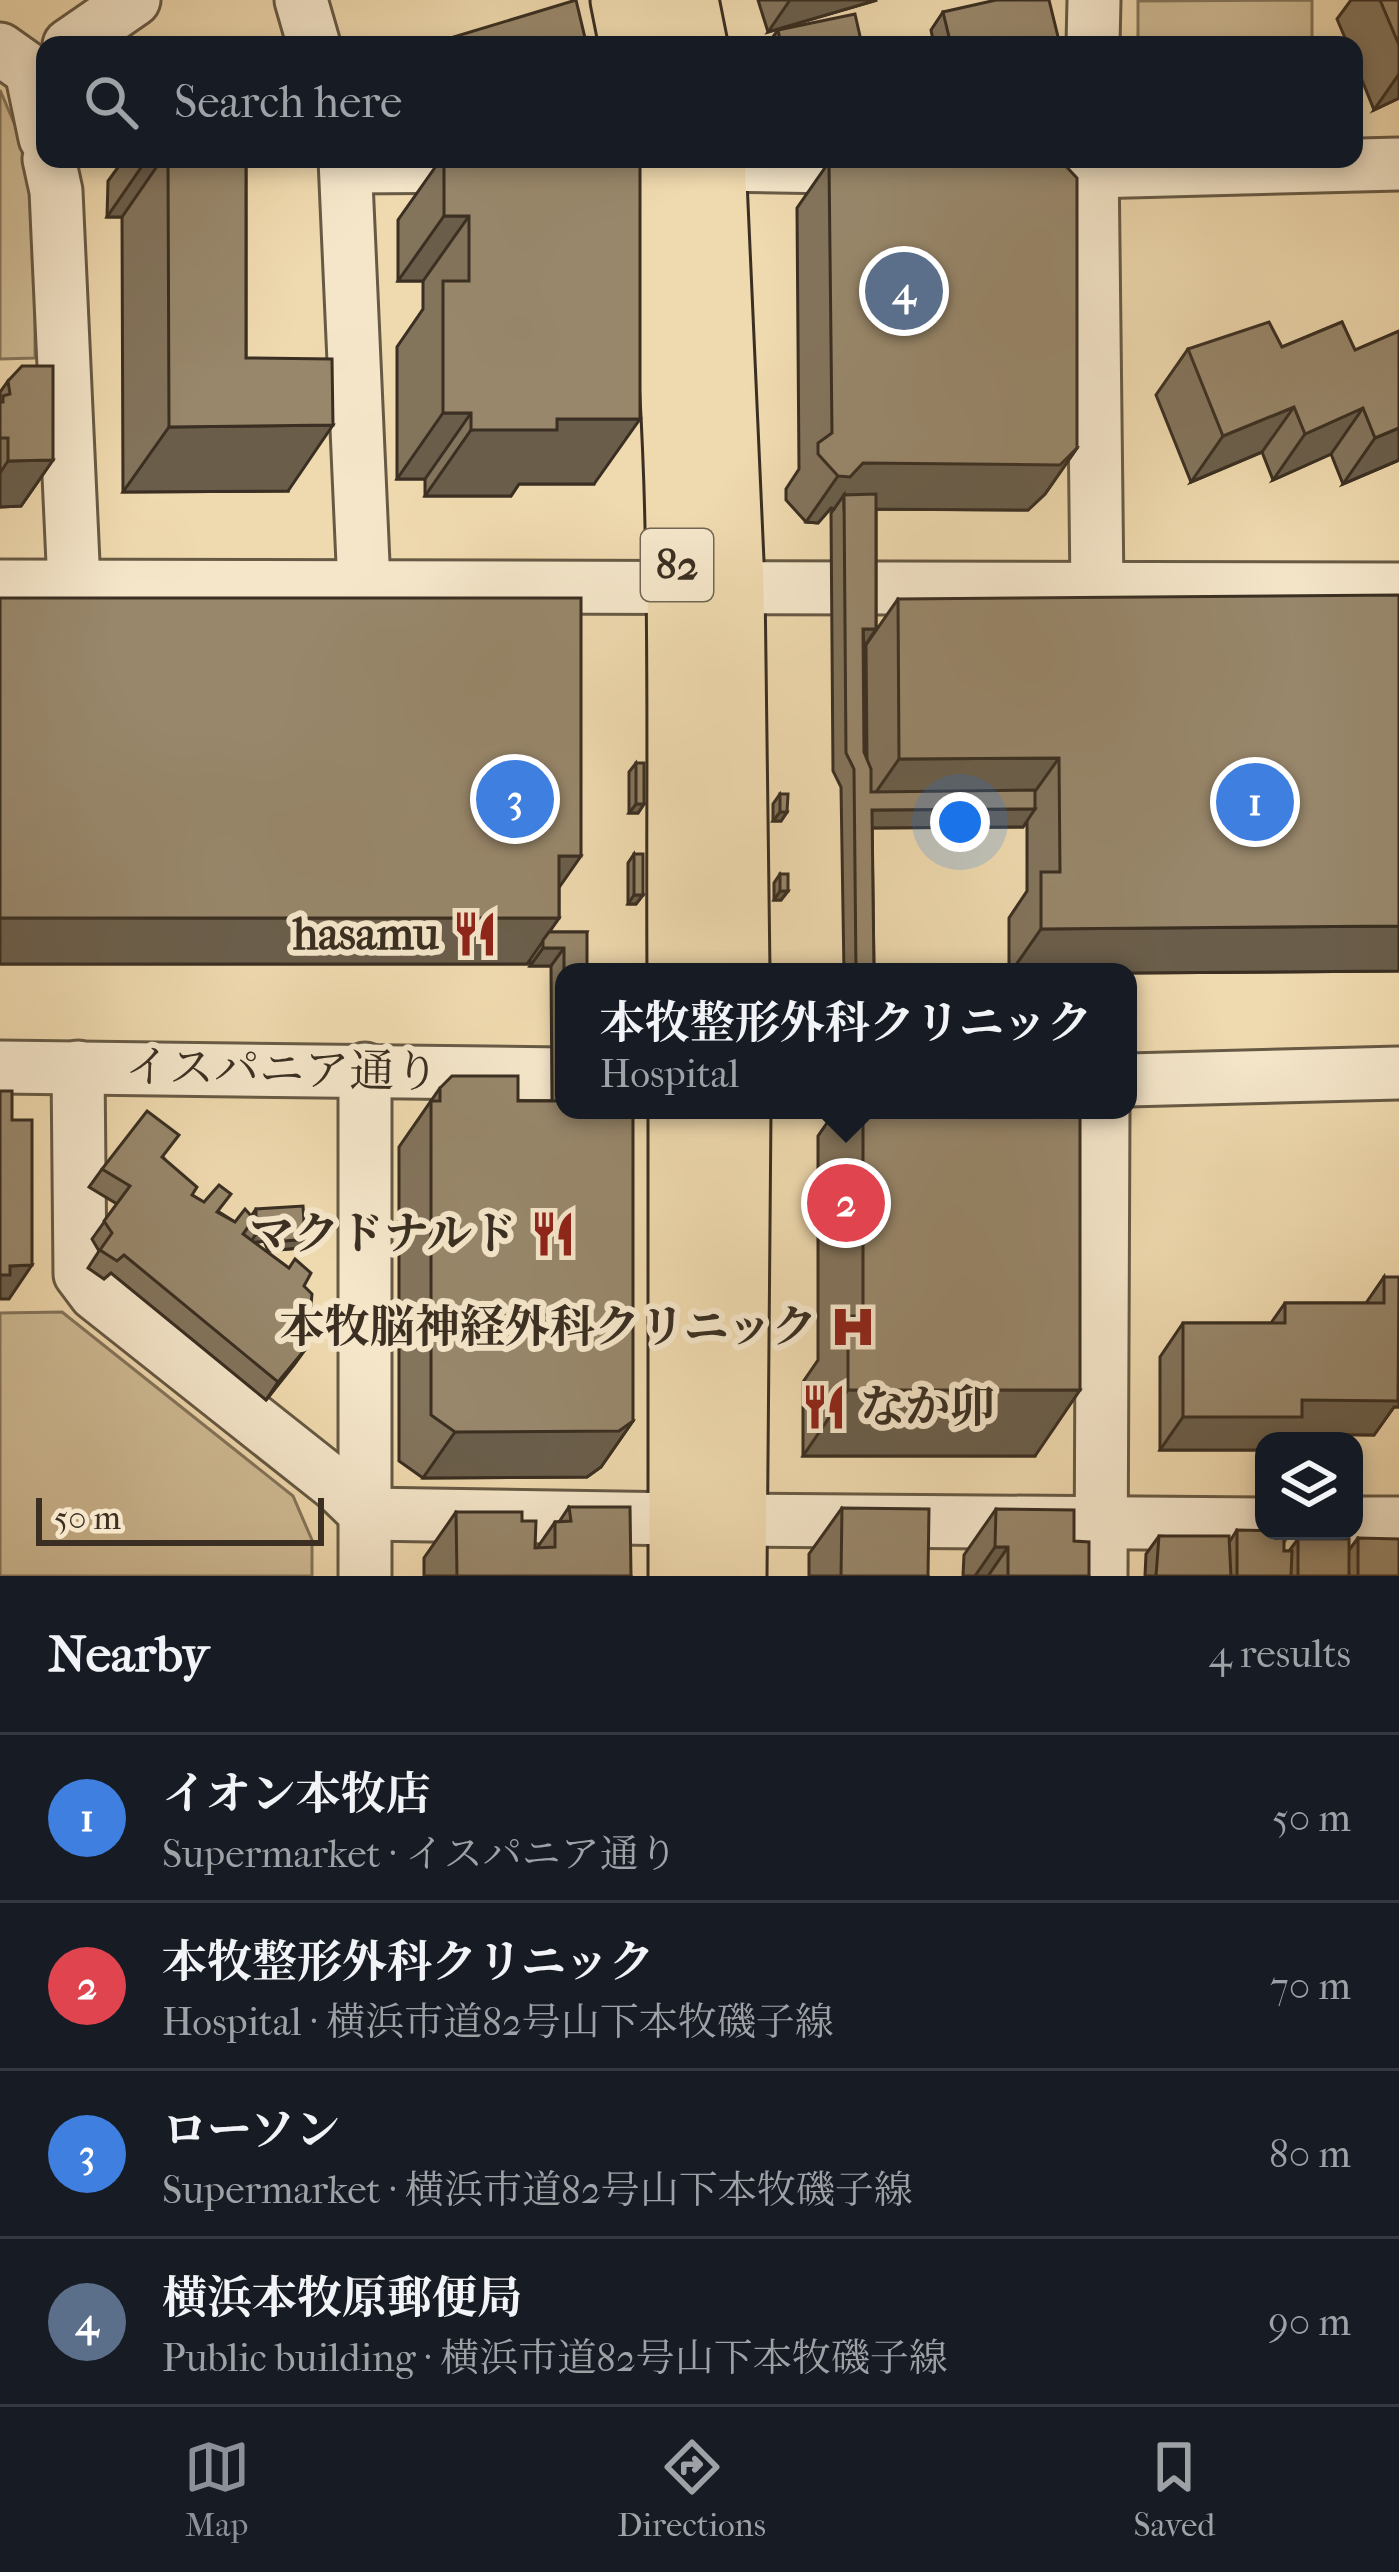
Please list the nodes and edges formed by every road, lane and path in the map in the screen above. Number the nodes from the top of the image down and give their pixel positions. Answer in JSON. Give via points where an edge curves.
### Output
{"nodes":[{"id":1,"x":134,"y":0,"type":"edge"},
{"id":2,"x":301,"y":0,"type":"edge"},
{"id":3,"x":623,"y":0,"type":"edge"},
{"id":4,"x":686,"y":0,"type":"edge"},
{"id":5,"x":1094,"y":0,"type":"edge"},
{"id":6,"x":70,"y":36,"type":"edge"},
{"id":7,"x":311,"y":36,"type":"edge"},
{"id":8,"x":630,"y":36,"type":"edge"},
{"id":9,"x":692,"y":36,"type":"edge"},
{"id":10,"x":1093,"y":36,"type":"edge"},
{"id":11,"x":29,"y":59,"type":"edge"},
{"id":12,"x":36,"y":94,"type":"edge"},
{"id":13,"x":1363,"y":164,"type":"edge"},
{"id":14,"x":1399,"y":164,"type":"edge"},
{"id":15,"x":52,"y":168,"type":"edge"},
{"id":16,"x":346,"y":168,"type":"edge"},
{"id":17,"x":636,"y":168,"type":"edge"},
{"id":18,"x":713,"y":168,"type":"edge"},
{"id":19,"x":913,"y":168,"type":"edge"},
{"id":20,"x":982,"y":168,"type":"edge"},
{"id":21,"x":1092,"y":168,"type":"edge"},
{"id":22,"x":74,"y":585,"type":"junction"},
{"id":23,"x":705,"y":585,"type":"junction"},
{"id":24,"x":0,"y":586,"type":"edge"},
{"id":25,"x":364,"y":586,"type":"junction"},
{"id":26,"x":1399,"y":589,"type":"edge"},
{"id":27,"x":1097,"y":590,"type":"junction"},
{"id":28,"x":681,"y":963,"type":"edge"},
{"id":29,"x":736,"y":963,"type":"edge"},
{"id":30,"x":0,"y":1067,"type":"edge"},
{"id":31,"x":78,"y":1067,"type":"junction"},
{"id":32,"x":365,"y":1070,"type":"junction"},
{"id":33,"x":1399,"y":1073,"type":"edge"},
{"id":34,"x":555,"y":1074,"type":"edge"},
{"id":35,"x":1137,"y":1080,"type":"edge"},
{"id":36,"x":682,"y":1119,"type":"edge"},
{"id":37,"x":737,"y":1119,"type":"edge"},
{"id":38,"x":1102,"y":1119,"type":"edge"},
{"id":39,"x":366,"y":1514,"type":"junction"},
{"id":40,"x":1363,"y":1523,"type":"edge"},
{"id":41,"x":1399,"y":1523,"type":"edge"},
{"id":42,"x":1100,"y":1524,"type":"junction"},
{"id":43,"x":1255,"y":1524,"type":"edge"},
{"id":44,"x":708,"y":1548,"type":"edge"},
{"id":45,"x":365,"y":1576,"type":"edge"},
{"id":46,"x":1101,"y":1576,"type":"edge"}],
"edges":[{"from":1,"to":6,"type":"street"},
{"from":2,"to":7,"type":"street"},
{"from":3,"to":8,"type":"main road"},
{"from":4,"to":9,"type":"main road"},
{"from":5,"to":10,"type":"street"},
{"from":11,"to":12,"type":"street"},
{"from":13,"to":14,"type":"street"},
{"from":15,"to":22,"type":"street"},
{"from":16,"to":25,"type":"street"},
{"from":17,"to":23,"type":"main road","number":"82","via":[[663,257]]},
{"from":18,"to":23,"type":"main road","number":"82"},
{"from":19,"to":20,"type":"street"},
{"from":21,"to":27,"type":"street"},
{"from":22,"to":24,"type":"street"},
{"from":22,"to":25,"type":"street"},
{"from":23,"to":25,"type":"street"},
{"from":23,"to":27,"type":"street"},
{"from":23,"to":28,"type":"main road","number":"82"},
{"from":23,"to":29,"type":"main road","number":"82"},
{"from":26,"to":27,"type":"street"},
{"from":30,"to":31,"type":"street","name":"イスパニア通り"},
{"from":31,"to":32,"type":"street","name":"イスパニア通り"},
{"from":31,"to":39,"type":"street","via":[[80,1274]]},
{"from":32,"to":34,"type":"street","name":"イスパニア通り"},
{"from":32,"to":39,"type":"street"},
{"from":33,"to":35,"type":"street"},
{"from":36,"to":44,"type":"main road"},
{"from":37,"to":44,"type":"main road"},
{"from":38,"to":42,"type":"street"},
{"from":39,"to":44,"type":"street"},
{"from":39,"to":45,"type":"street"},
{"from":40,"to":41,"type":"street"},
{"from":42,"to":43,"type":"street"},
{"from":42,"to":44,"type":"street"},
{"from":42,"to":46,"type":"street"}]}
